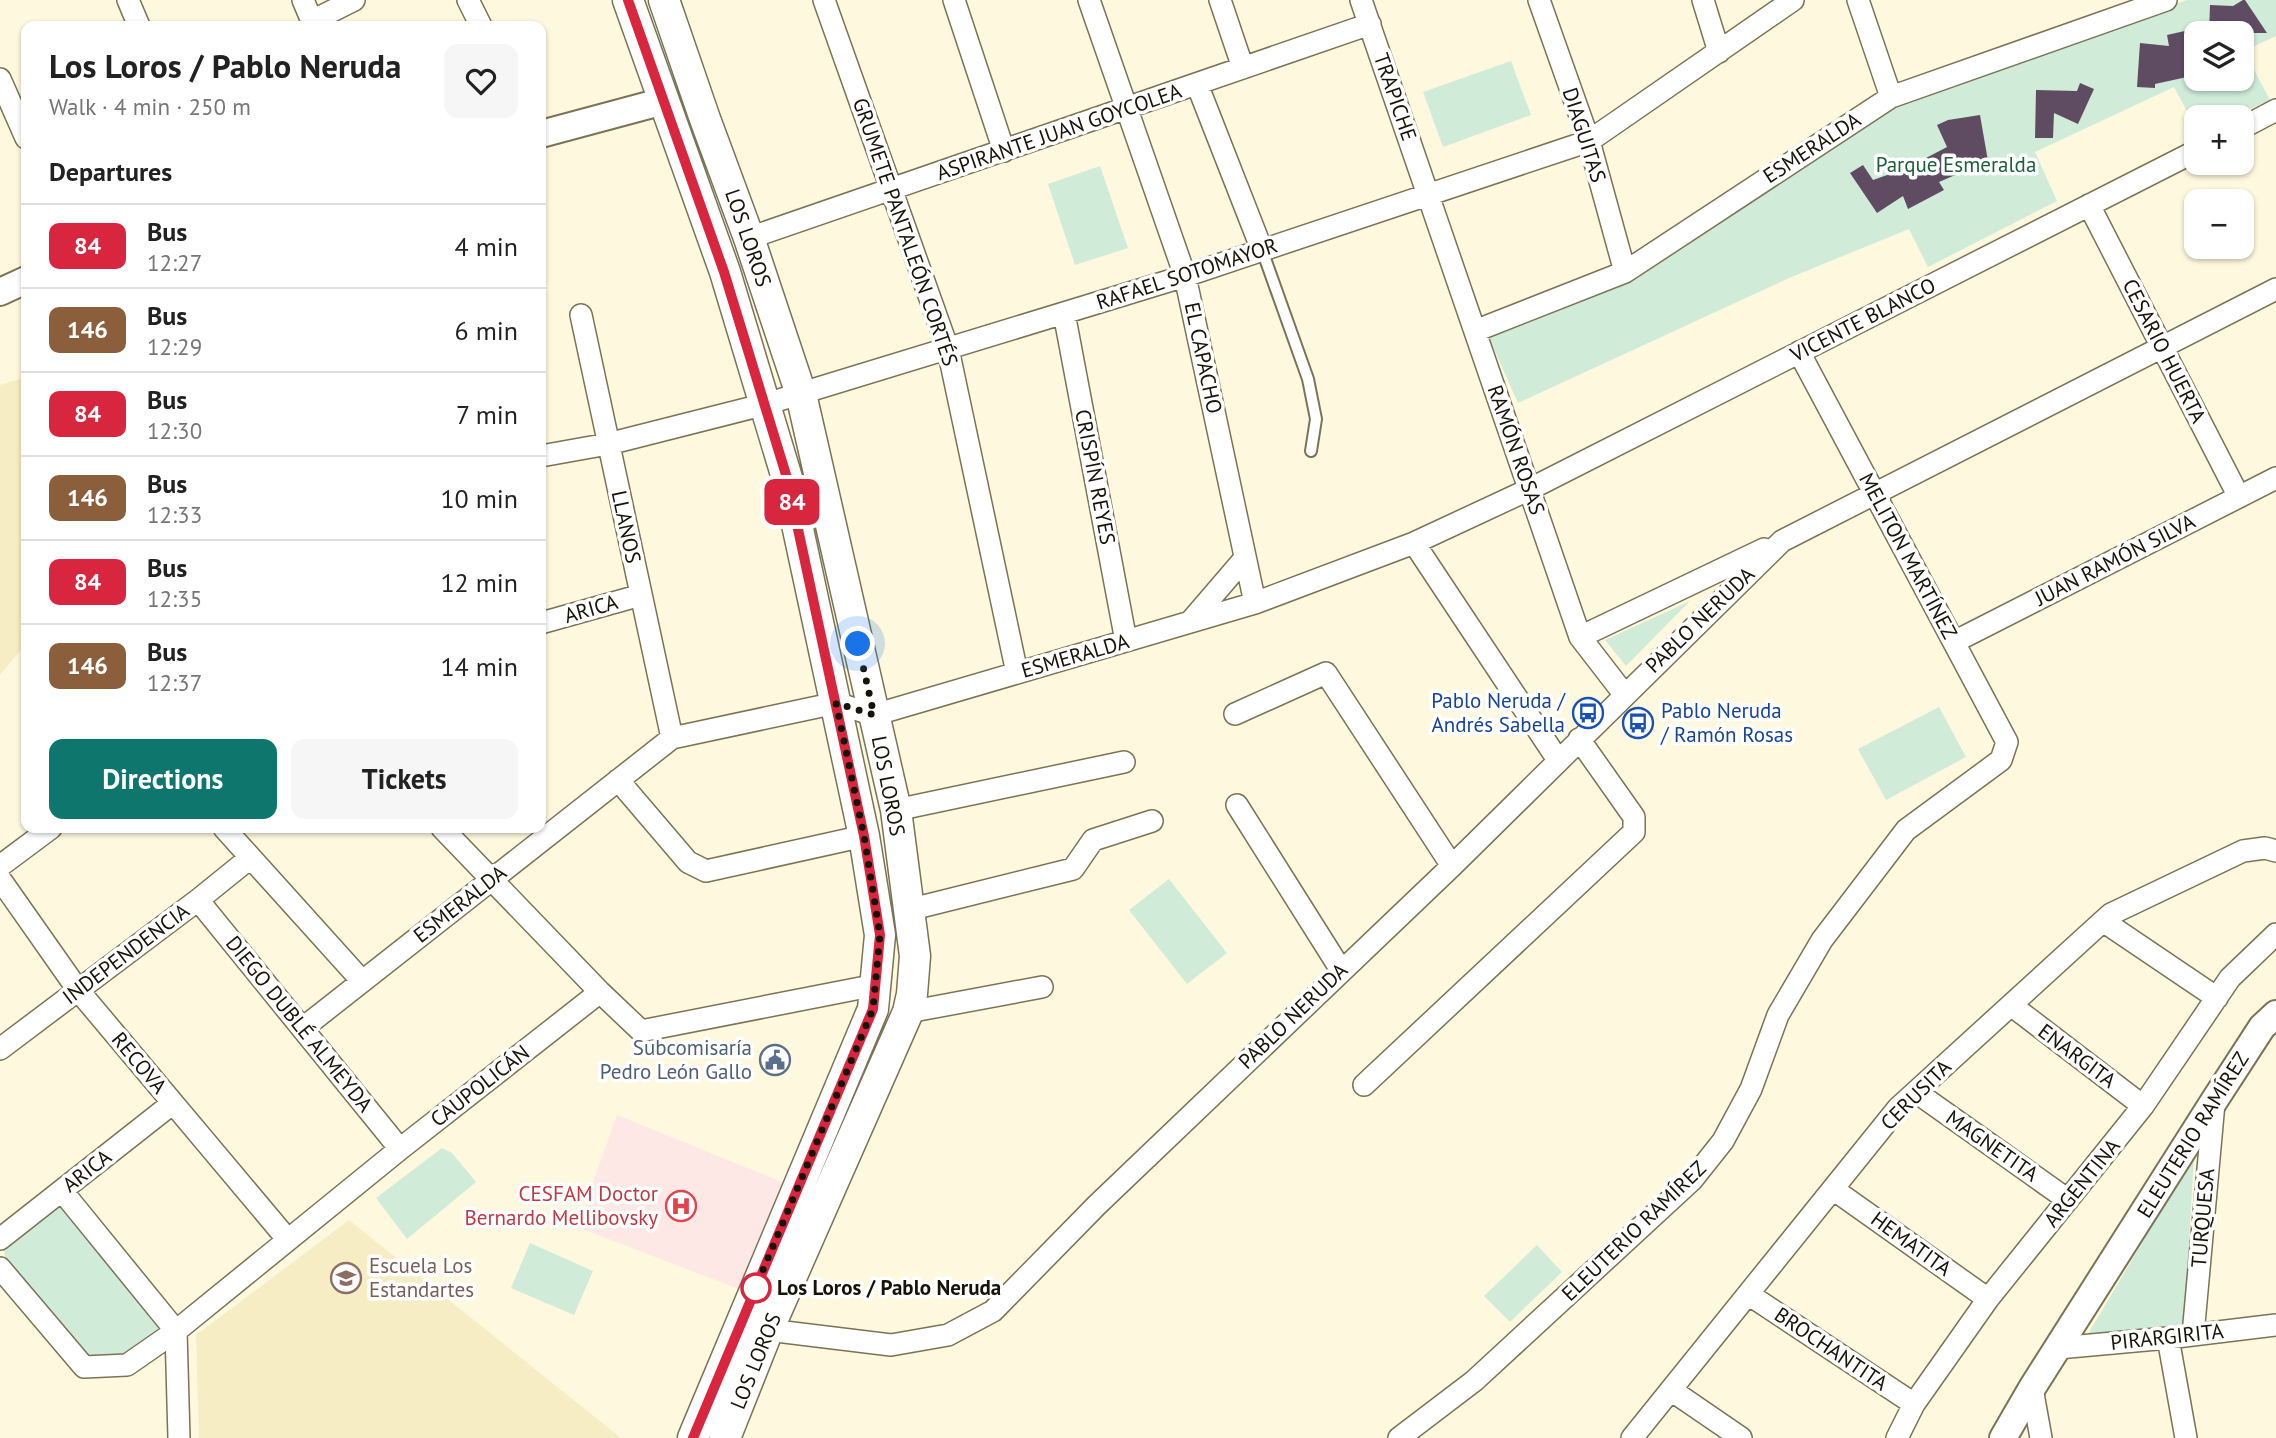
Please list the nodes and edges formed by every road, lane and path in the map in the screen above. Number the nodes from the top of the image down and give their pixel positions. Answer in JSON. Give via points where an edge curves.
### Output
{"nodes":[{"id":1,"x":128,"y":0,"type":"edge"},
{"id":2,"x":303,"y":0,"type":"edge"},
{"id":3,"x":354,"y":0,"type":"edge"},
{"id":4,"x":468,"y":0,"type":"edge"},
{"id":5,"x":628,"y":0,"type":"edge"},
{"id":6,"x":664,"y":0,"type":"edge"},
{"id":7,"x":824,"y":0,"type":"edge"},
{"id":8,"x":954,"y":0,"type":"edge"},
{"id":9,"x":1089,"y":0,"type":"edge"},
{"id":10,"x":1220,"y":0,"type":"edge"},
{"id":11,"x":1361,"y":0,"type":"edge"},
{"id":12,"x":1539,"y":0,"type":"edge"},
{"id":13,"x":1703,"y":0,"type":"edge"},
{"id":14,"x":1793,"y":0,"type":"edge"},
{"id":15,"x":1858,"y":0,"type":"edge"},
{"id":16,"x":2158,"y":1,"type":"edge"},
{"id":17,"x":137,"y":21,"type":"edge"},
{"id":18,"x":312,"y":21,"type":"edge"},
{"id":19,"x":318,"y":21,"type":"edge"},
{"id":20,"x":478,"y":21,"type":"edge"},
{"id":21,"x":1370,"y":24,"type":"junction"},
{"id":22,"x":1719,"y":52,"type":"junction"},
{"id":23,"x":1243,"y":68,"type":"junction"},
{"id":24,"x":0,"y":79,"type":"edge"},
{"id":25,"x":1197,"y":84,"type":"junction"},
{"id":26,"x":1891,"y":97,"type":"junction"},
{"id":27,"x":664,"y":101,"type":"junction"},
{"id":28,"x":1127,"y":108,"type":"junction"},
{"id":29,"x":2276,"y":110,"type":"edge"},
{"id":30,"x":2254,"y":122,"type":"edge"},
{"id":31,"x":21,"y":127,"type":"edge"},
{"id":32,"x":546,"y":133,"type":"edge"},
{"id":33,"x":1589,"y":141,"type":"junction"},
{"id":34,"x":1004,"y":151,"type":"junction"},
{"id":35,"x":2184,"y":157,"type":"edge"},
{"id":36,"x":892,"y":189,"type":"junction"},
{"id":37,"x":1428,"y":195,"type":"junction"},
{"id":38,"x":2089,"y":205,"type":"junction"},
{"id":39,"x":749,"y":238,"type":"junction"},
{"id":40,"x":1262,"y":250,"type":"junction"},
{"id":41,"x":1625,"y":272,"type":"junction"},
{"id":42,"x":1185,"y":276,"type":"junction"},
{"id":43,"x":21,"y":282,"type":"edge"},
{"id":44,"x":2276,"y":289,"type":"edge"},
{"id":45,"x":0,"y":292,"type":"edge"},
{"id":46,"x":1064,"y":313,"type":"junction"},
{"id":47,"x":581,"y":315,"type":"dead end"},
{"id":48,"x":1475,"y":331,"type":"junction"},
{"id":49,"x":2162,"y":347,"type":"junction"},
{"id":50,"x":948,"y":349,"type":"junction"},
{"id":51,"x":1800,"y":352,"type":"junction"},
{"id":52,"x":801,"y":394,"type":"junction"},
{"id":53,"x":766,"y":404,"type":"junction"},
{"id":54,"x":608,"y":443,"type":"junction"},
{"id":55,"x":1311,"y":451,"type":"dead end"},
{"id":56,"x":546,"y":455,"type":"edge"},
{"id":57,"x":2276,"y":478,"type":"edge"},
{"id":58,"x":1530,"y":489,"type":"junction"},
{"id":59,"x":1875,"y":493,"type":"junction"},
{"id":60,"x":2239,"y":497,"type":"junction"},
{"id":61,"x":1782,"y":541,"type":"junction"},
{"id":62,"x":1414,"y":543,"type":"junction"},
{"id":63,"x":1245,"y":558,"type":"junction"},
{"id":64,"x":640,"y":595,"type":"junction"},
{"id":65,"x":1255,"y":603,"type":"junction"},
{"id":66,"x":546,"y":622,"type":"edge"},
{"id":67,"x":1190,"y":622,"type":"junction"},
{"id":68,"x":1580,"y":637,"type":"junction"},
{"id":69,"x":1126,"y":641,"type":"junction"},
{"id":70,"x":1954,"y":642,"type":"junction"},
{"id":71,"x":1017,"y":673,"type":"junction"},
{"id":72,"x":1624,"y":694,"type":"junction"},
{"id":73,"x":836,"y":703,"type":"junction"},
{"id":74,"x":1235,"y":714,"type":"dead end"},
{"id":75,"x":874,"y":715,"type":"junction"},
{"id":76,"x":672,"y":738,"type":"junction"},
{"id":77,"x":1579,"y":739,"type":"junction"},
{"id":78,"x":1558,"y":760,"type":"junction"},
{"id":79,"x":2001,"y":760,"type":"joint"},
{"id":80,"x":1124,"y":762,"type":"dead end"},
{"id":81,"x":618,"y":780,"type":"junction"},
{"id":82,"x":1237,"y":805,"type":"dead end"},
{"id":83,"x":896,"y":810,"type":"junction"},
{"id":84,"x":1152,"y":821,"type":"dead end"},
{"id":85,"x":44,"y":833,"type":"edge"},
{"id":86,"x":228,"y":833,"type":"edge"},
{"id":87,"x":447,"y":833,"type":"edge"},
{"id":88,"x":864,"y":836,"type":"junction"},
{"id":89,"x":2276,"y":851,"type":"edge"},
{"id":90,"x":250,"y":858,"type":"junction"},
{"id":91,"x":0,"y":866,"type":"edge"},
{"id":92,"x":1452,"y":866,"type":"junction"},
{"id":93,"x":0,"y":878,"type":"edge"},
{"id":94,"x":492,"y":879,"type":"junction"},
{"id":95,"x":198,"y":900,"type":"junction"},
{"id":96,"x":908,"y":910,"type":"junction"},
{"id":97,"x":2103,"y":921,"type":"junction"},
{"id":98,"x":2276,"y":934,"type":"edge"},
{"id":99,"x":1341,"y":970,"type":"junction"},
{"id":100,"x":362,"y":981,"type":"junction"},
{"id":101,"x":876,"y":985,"type":"junction"},
{"id":102,"x":1042,"y":987,"type":"dead end"},
{"id":103,"x":78,"y":990,"type":"junction"},
{"id":104,"x":600,"y":992,"type":"junction"},
{"id":105,"x":2217,"y":998,"type":"junction"},
{"id":106,"x":2011,"y":1005,"type":"junction"},
{"id":107,"x":908,"y":1012,"type":"junction"},
{"id":108,"x":2276,"y":1014,"type":"edge"},
{"id":109,"x":303,"y":1028,"type":"junction"},
{"id":110,"x":0,"y":1049,"type":"edge"},
{"id":111,"x":1364,"y":1085,"type":"dead end"},
{"id":112,"x":1916,"y":1092,"type":"junction"},
{"id":113,"x":2214,"y":1101,"type":"junction"},
{"id":114,"x":173,"y":1103,"type":"junction"},
{"id":115,"x":2143,"y":1106,"type":"junction"},
{"id":116,"x":400,"y":1149,"type":"junction"},
{"id":117,"x":1833,"y":1189,"type":"junction"},
{"id":118,"x":62,"y":1191,"type":"junction"},
{"id":119,"x":2068,"y":1200,"type":"junction"},
{"id":120,"x":0,"y":1239,"type":"edge"},
{"id":121,"x":288,"y":1240,"type":"junction"},
{"id":122,"x":0,"y":1268,"type":"edge"},
{"id":123,"x":1748,"y":1294,"type":"junction"},
{"id":124,"x":1988,"y":1299,"type":"junction"},
{"id":125,"x":755,"y":1325,"type":"junction"},
{"id":126,"x":2276,"y":1325,"type":"edge"},
{"id":127,"x":176,"y":1331,"type":"junction"},
{"id":128,"x":2193,"y":1335,"type":"junction"},
{"id":129,"x":2168,"y":1338,"type":"junction"},
{"id":130,"x":2058,"y":1348,"type":"junction"},
{"id":131,"x":2032,"y":1388,"type":"junction"},
{"id":132,"x":1671,"y":1390,"type":"junction"},
{"id":133,"x":1914,"y":1404,"type":"junction"},
{"id":134,"x":179,"y":1438,"type":"edge"},
{"id":135,"x":693,"y":1438,"type":"edge"},
{"id":136,"x":725,"y":1438,"type":"edge"},
{"id":137,"x":1399,"y":1438,"type":"edge"},
{"id":138,"x":1632,"y":1438,"type":"edge"},
{"id":139,"x":1741,"y":1438,"type":"edge"},
{"id":140,"x":1897,"y":1438,"type":"edge"},
{"id":141,"x":2003,"y":1438,"type":"edge"},
{"id":142,"x":2041,"y":1438,"type":"edge"},
{"id":143,"x":2186,"y":1438,"type":"edge"}],
"edges":[{"from":1,"to":17,"type":"street"},
{"from":2,"to":18,"type":"street"},
{"from":3,"to":19,"type":"street"},
{"from":4,"to":20,"type":"street"},
{"from":5,"to":27,"type":"main road","name":"LOS LOROS"},
{"from":6,"to":39,"type":"main road","name":"LOS LOROS"},
{"from":7,"to":36,"type":"street","name":"GRUMETE PANTALEÓN CORTÉS"},
{"from":8,"to":34,"type":"street"},
{"from":9,"to":28,"type":"street","name":"EL CAPACHO"},
{"from":10,"to":23,"type":"street"},
{"from":11,"to":21,"type":"street","name":"TRAPICHE"},
{"from":12,"to":33,"type":"street","name":"DIAGUITAS"},
{"from":13,"to":22,"type":"street"},
{"from":14,"to":22,"type":"street","name":"RAFAEL SOTOMAYOR"},
{"from":15,"to":26,"type":"street"},
{"from":16,"to":26,"type":"street","name":"ESMERALDA"},
{"from":21,"to":23,"type":"street","name":"ASPIRANTE JUAN GOYCOLEA"},
{"from":21,"to":37,"type":"street","name":"TRAPICHE"},
{"from":22,"to":33,"type":"street","name":"RAFAEL SOTOMAYOR"},
{"from":23,"to":25,"type":"street","name":"ASPIRANTE JUAN GOYCOLEA"},
{"from":24,"to":31,"type":"street"},
{"from":25,"to":28,"type":"street","name":"ASPIRANTE JUAN GOYCOLEA"},
{"from":25,"to":40,"type":"street"},
{"from":26,"to":41,"type":"street","name":"ESMERALDA"},
{"from":27,"to":32,"type":"street"},
{"from":27,"to":53,"type":"main road","name":"LOS LOROS"},
{"from":28,"to":34,"type":"street","name":"ASPIRANTE JUAN GOYCOLEA"},
{"from":28,"to":42,"type":"street","name":"EL CAPACHO"},
{"from":29,"to":30,"type":"street"},
{"from":33,"to":37,"type":"street","name":"RAFAEL SOTOMAYOR"},
{"from":33,"to":41,"type":"street","name":"DIAGUITAS"},
{"from":34,"to":36,"type":"street","name":"ASPIRANTE JUAN GOYCOLEA"},
{"from":35,"to":38,"type":"street","name":"VICENTE BLANCO"},
{"from":36,"to":39,"type":"street","name":"ASPIRANTE JUAN GOYCOLEA"},
{"from":36,"to":50,"type":"street","name":"GRUMETE PANTALEÓN CORTÉS"},
{"from":37,"to":40,"type":"street","name":"RAFAEL SOTOMAYOR"},
{"from":37,"to":48,"type":"street","name":"RAMÓN ROSAS"},
{"from":38,"to":49,"type":"street","name":"CESARIO HUERTA"},
{"from":38,"to":51,"type":"street","name":"VICENTE BLANCO"},
{"from":39,"to":52,"type":"main road","name":"LOS LOROS"},
{"from":40,"to":42,"type":"street","name":"RAFAEL SOTOMAYOR"},
{"from":40,"to":55,"type":"lane","via":[[1308,379],[1315,419]]},
{"from":41,"to":48,"type":"street","name":"ESMERALDA"},
{"from":42,"to":46,"type":"street","name":"RAFAEL SOTOMAYOR"},
{"from":42,"to":63,"type":"street","name":"EL CAPACHO"},
{"from":43,"to":45,"type":"street"},
{"from":44,"to":49,"type":"street","name":"PABLO NERUDA"},
{"from":46,"to":50,"type":"street","name":"RAFAEL SOTOMAYOR"},
{"from":46,"to":69,"type":"street","name":"CRISPÍN REYES"},
{"from":47,"to":54,"type":"street","name":"LLANOS"},
{"from":48,"to":58,"type":"street","name":"RAMÓN ROSAS"},
{"from":49,"to":59,"type":"street","name":"PABLO NERUDA"},
{"from":49,"to":60,"type":"street","name":"CESARIO HUERTA"},
{"from":50,"to":52,"type":"street","name":"RAFAEL SOTOMAYOR"},
{"from":50,"to":71,"type":"street","name":"GRUMETE PANTALEÓN CORTÉS"},
{"from":51,"to":58,"type":"street","name":"VICENTE BLANCO"},
{"from":51,"to":59,"type":"street","name":"MELITON MARTÍNEZ"},
{"from":52,"to":53,"type":"street","name":"RAFAEL SOTOMAYOR"},
{"from":52,"to":75,"type":"main road","name":"LOS LOROS"},
{"from":53,"to":54,"type":"street","name":"RAFAEL SOTOMAYOR"},
{"from":53,"to":73,"type":"main road","name":"LOS LOROS","via":[[787,478]]},
{"from":54,"to":56,"type":"street","name":"RAFAEL SOTOMAYOR"},
{"from":54,"to":64,"type":"street","name":"LLANOS"},
{"from":57,"to":60,"type":"street","name":"JUAN RAMÓN SILVA"},
{"from":58,"to":62,"type":"street","name":"ESMERALDA"},
{"from":58,"to":68,"type":"street","name":"RAMÓN ROSAS"},
{"from":59,"to":61,"type":"street","name":"PABLO NERUDA"},
{"from":59,"to":70,"type":"street","name":"MELITON MARTÍNEZ"},
{"from":60,"to":70,"type":"street","name":"JUAN RAMÓN SILVA"},
{"from":61,"to":68,"type":"street","name":"PABLO NERUDA"},
{"from":61,"to":72,"type":"street","name":"PABLO NERUDA"},
{"from":62,"to":65,"type":"street","name":"ESMERALDA"},
{"from":62,"to":78,"type":"street"},
{"from":63,"to":65,"type":"street","name":"EL CAPACHO"},
{"from":63,"to":67,"type":"street"},
{"from":64,"to":66,"type":"street","name":"ARICA"},
{"from":64,"to":76,"type":"street","name":"LLANOS"},
{"from":65,"to":67,"type":"street","name":"ESMERALDA"},
{"from":67,"to":69,"type":"street","name":"ESMERALDA"},
{"from":68,"to":72,"type":"street","name":"RAMÓN ROSAS"},
{"from":69,"to":71,"type":"street","name":"ESMERALDA"},
{"from":70,"to":79,"type":"street","name":"MELITON MARTÍNEZ","via":[[2007,742]]},
{"from":71,"to":75,"type":"street","name":"ESMERALDA"},
{"from":72,"to":77,"type":"street","name":"PABLO NERUDA"},
{"from":73,"to":75,"type":"street","name":"ESMERALDA"},
{"from":73,"to":76,"type":"street","name":"ESMERALDA"},
{"from":73,"to":88,"type":"main road","name":"LOS LOROS"},
{"from":74,"to":92,"type":"street","via":[[1326,673]]},
{"from":75,"to":83,"type":"main road","name":"LOS LOROS"},
{"from":76,"to":81,"type":"street","name":"ESMERALDA"},
{"from":77,"to":78,"type":"street","name":"PABLO NERUDA"},
{"from":77,"to":111,"type":"street","via":[[1634,817],[1634,832]]},
{"from":78,"to":92,"type":"street","name":"PABLO NERUDA"},
{"from":79,"to":137,"type":"street","name":"ELEUTERIO RAMÍREZ","via":[[1906,831],[1822,940],[1778,1015],[1751,1089],[1723,1141],[1692,1180],[1474,1381]]},
{"from":80,"to":83,"type":"street"},
{"from":81,"to":88,"type":"street","via":[[688,862],[706,871]]},
{"from":81,"to":94,"type":"street","name":"ESMERALDA"},
{"from":82,"to":99,"type":"street"},
{"from":83,"to":96,"type":"main road","name":"LOS LOROS"},
{"from":84,"to":96,"type":"street","via":[[1093,840],[1073,869]]},
{"from":85,"to":91,"type":"street"},
{"from":86,"to":90,"type":"street"},
{"from":87,"to":94,"type":"street"},
{"from":88,"to":101,"type":"main road","name":"LOS LOROS","via":[[880,935]]},
{"from":89,"to":97,"type":"street","name":"CERUSITA","via":[[2243,851]]},
{"from":90,"to":95,"type":"street","name":"INDEPENDENCIA"},
{"from":90,"to":100,"type":"street"},
{"from":92,"to":99,"type":"street","name":"PABLO NERUDA"},
{"from":93,"to":103,"type":"street","name":"RECOVA"},
{"from":94,"to":100,"type":"street","name":"ESMERALDA"},
{"from":94,"to":104,"type":"street"},
{"from":95,"to":103,"type":"street","name":"INDEPENDENCIA"},
{"from":95,"to":109,"type":"street","name":"DIEGO DUBLÉ ALMEYDA"},
{"from":96,"to":107,"type":"main road","name":"LOS LOROS","via":[[915,956]]},
{"from":97,"to":105,"type":"street"},
{"from":97,"to":106,"type":"street","name":"CERUSITA"},
{"from":98,"to":105,"type":"street","name":"ARGENTINA","via":[[2230,978]]},
{"from":99,"to":125,"type":"street","name":"PABLO NERUDA","via":[[993,1311],[948,1335],[891,1345]]},
{"from":100,"to":109,"type":"street","name":"ESMERALDA"},
{"from":101,"to":104,"type":"street","via":[[641,1031]]},
{"from":101,"to":125,"type":"main road","name":"LOS LOROS","via":[[873,1009]]},
{"from":102,"to":107,"type":"street"},
{"from":103,"to":110,"type":"street","name":"INDEPENDENCIA"},
{"from":103,"to":114,"type":"street","name":"RECOVA"},
{"from":104,"to":116,"type":"street","name":"CAUPOLICÁN"},
{"from":105,"to":115,"type":"street","name":"ARGENTINA"},
{"from":106,"to":112,"type":"street","name":"CERUSITA"},
{"from":106,"to":115,"type":"street","name":"ENARGITA"},
{"from":107,"to":125,"type":"main road","name":"LOS LOROS"},
{"from":108,"to":113,"type":"street","name":"ELEUTERIO RAMÍREZ","via":[[2262,1027]]},
{"from":109,"to":116,"type":"street","name":"DIEGO DUBLÉ ALMEYDA"},
{"from":112,"to":117,"type":"street","name":"CERUSITA"},
{"from":112,"to":119,"type":"street","name":"MAGNETITA"},
{"from":113,"to":128,"type":"street","name":"TURQUESA"},
{"from":113,"to":130,"type":"street","name":"ELEUTERIO RAMÍREZ"},
{"from":114,"to":118,"type":"street","name":"ARICA"},
{"from":114,"to":121,"type":"street","name":"RECOVA"},
{"from":115,"to":119,"type":"street","name":"ARGENTINA"},
{"from":116,"to":121,"type":"street","name":"CAUPOLICÁN"},
{"from":117,"to":123,"type":"street","name":"CERUSITA"},
{"from":117,"to":124,"type":"street","name":"HEMATITA"},
{"from":118,"to":120,"type":"street","name":"ARICA"},
{"from":118,"to":127,"type":"street"},
{"from":119,"to":124,"type":"street","name":"ARGENTINA"},
{"from":121,"to":127,"type":"street","name":"CAUPOLICÁN"},
{"from":122,"to":127,"type":"street","name":"CAUPOLICÁN","via":[[84,1367],[127,1365]]},
{"from":123,"to":132,"type":"street","name":"CERUSITA"},
{"from":123,"to":133,"type":"street","name":"BROCHANTITA"},
{"from":124,"to":133,"type":"street","name":"ARGENTINA"},
{"from":125,"to":135,"type":"main road","name":"LOS LOROS"},
{"from":125,"to":136,"type":"main road","name":"LOS LOROS"},
{"from":126,"to":128,"type":"street","name":"PIRARGIRITA"},
{"from":127,"to":134,"type":"street"},
{"from":128,"to":129,"type":"street","name":"PIRARGIRITA"},
{"from":129,"to":130,"type":"street","name":"PIRARGIRITA"},
{"from":129,"to":143,"type":"street"},
{"from":130,"to":131,"type":"street","name":"ELEUTERIO RAMÍREZ"},
{"from":131,"to":141,"type":"street","name":"ELEUTERIO RAMÍREZ"},
{"from":131,"to":142,"type":"street"},
{"from":132,"to":138,"type":"street","name":"CERUSITA"},
{"from":132,"to":139,"type":"street"},
{"from":133,"to":140,"type":"street","name":"ARGENTINA"}]}
